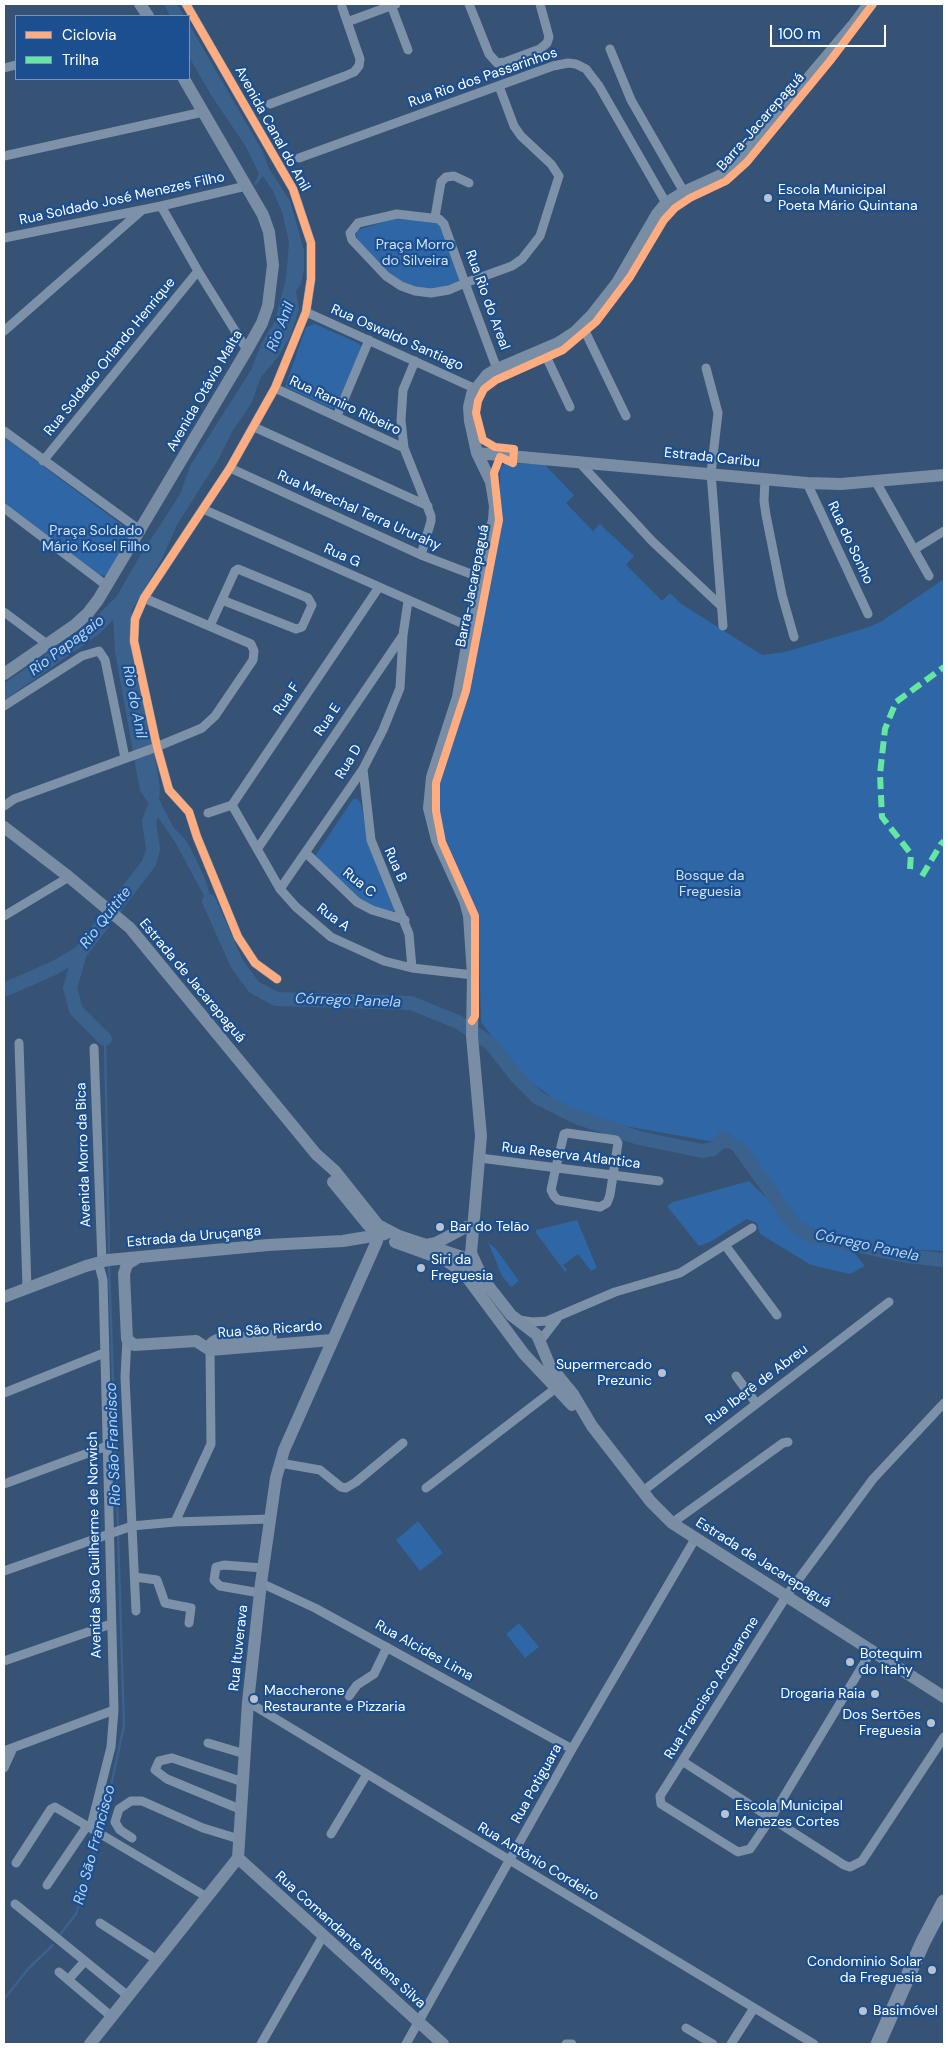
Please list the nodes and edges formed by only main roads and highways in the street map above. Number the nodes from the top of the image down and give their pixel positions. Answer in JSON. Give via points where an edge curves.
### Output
{"nodes":[{"id":1,"x":140,"y":4,"type":"edge"},
{"id":2,"x":869,"y":4,"type":"edge"},
{"id":3,"x":147,"y":15,"type":"edge"},
{"id":4,"x":185,"y":80,"type":"edge"},
{"id":5,"x":478,"y":453,"type":"junction"},
{"id":6,"x":944,"y":476,"type":"edge"},
{"id":7,"x":4,"y":674,"type":"edge"},
{"id":8,"x":4,"y":827,"type":"edge"},
{"id":9,"x":316,"y":1154,"type":"junction"},
{"id":10,"x":357,"y":1213,"type":"junction"},
{"id":11,"x":473,"y":1213,"type":"junction"},
{"id":12,"x":466,"y":1228,"type":"junction"},
{"id":13,"x":378,"y":1230,"type":"junction"},
{"id":14,"x":393,"y":1233,"type":"joint"},
{"id":15,"x":347,"y":1241,"type":"junction"},
{"id":16,"x":426,"y":1245,"type":"junction"},
{"id":17,"x":413,"y":1250,"type":"junction"},
{"id":18,"x":139,"y":1257,"type":"junction"},
{"id":19,"x":462,"y":1258,"type":"junction"},
{"id":20,"x":106,"y":1261,"type":"junction"},
{"id":21,"x":368,"y":1262,"type":"junction"},
{"id":22,"x":124,"y":1271,"type":"junction"},
{"id":23,"x":467,"y":1276,"type":"junction"},
{"id":24,"x":482,"y":1277,"type":"junction"},
{"id":25,"x":4,"y":1298,"type":"edge"},
{"id":26,"x":501,"y":1323,"type":"junction"},
{"id":27,"x":334,"y":1336,"type":"junction"},
{"id":28,"x":540,"y":1341,"type":"junction"},
{"id":29,"x":592,"y":1426,"type":"junction"},
{"id":30,"x":944,"y":1696,"type":"edge"},
{"id":31,"x":238,"y":1858,"type":"junction"},
{"id":32,"x":944,"y":1902,"type":"edge"},
{"id":33,"x":90,"y":2044,"type":"edge"},
{"id":34,"x":443,"y":2044,"type":"edge"},
{"id":35,"x":878,"y":2044,"type":"edge"}],
"edges":[{"from":1,"to":3,"type":"main road"},
{"from":2,"to":5,"type":"main road","via":[[730,170],[684,192],[657,214],[617,282],[582,325],[558,343],[487,375],[476,389],[469,407]]},
{"from":4,"to":7,"type":"main road","name":"Avenida Otávio Malta","via":[[263,215],[269,232],[273,265],[268,306],[247,350],[141,531],[88,613]]},
{"from":5,"to":6,"type":"main road","name":"Estrada Caribu","via":[[808,483]]},
{"from":5,"to":11,"type":"main road","via":[[491,482],[495,506],[491,536],[479,577],[456,706],[429,794],[430,820],[469,916],[473,975],[472,1036],[481,1136]]},
{"from":8,"to":9,"type":"main road","name":"Estrada de Jacarepaguá","via":[[130,928]]},
{"from":9,"to":10,"type":"main road","name":"Estrada de Jacarepaguá","via":[[328,1176]]},
{"from":9,"to":13,"type":"main road","name":"Estrada de Jacarepaguá","via":[[335,1171]]},
{"from":10,"to":13,"type":"main road","name":"Estrada de Jacarepaguá"},
{"from":10,"to":15,"type":"main road","via":[[361,1231]]},
{"from":11,"to":12,"type":"main road"},
{"from":11,"to":24,"type":"main road","via":[[471,1254]]},
{"from":12,"to":16,"type":"main road"},
{"from":12,"to":19,"type":"main road"},
{"from":13,"to":14,"type":"main road","name":"Estrada da Uruçanga"},
{"from":13,"to":15,"type":"main road","name":"Estrada da Uruçanga"},
{"from":13,"to":17,"type":"main road","name":"Estrada de Jacarepaguá"},
{"from":13,"to":21,"type":"main road","name":"Rua Ituverava"},
{"from":14,"to":16,"type":"main road","name":"Estrada de Jacarepaguá"},
{"from":15,"to":18,"type":"main road","name":"Estrada da Uruçanga"},
{"from":15,"to":21,"type":"main road","via":[[362,1248]]},
{"from":16,"to":19,"type":"main road","name":"Estrada de Jacarepaguá"},
{"from":17,"to":21,"type":"main road","via":[[385,1246]]},
{"from":17,"to":23,"type":"main road","name":"Estrada de Jacarepaguá","via":[[445,1260]]},
{"from":18,"to":20,"type":"main road","name":"Estrada da Uruçanga"},
{"from":18,"to":22,"type":"main road","via":[[129,1261]]},
{"from":19,"to":23,"type":"main road"},
{"from":19,"to":24,"type":"main road","name":"Estrada de Jacarepaguá"},
{"from":20,"to":22,"type":"main road"},
{"from":20,"to":25,"type":"main road","name":"Estrada da Uruçanga"},
{"from":21,"to":27,"type":"main road","name":"Rua Ituverava"},
{"from":22,"to":27,"type":"main road","name":"Rua São Ricardo","via":[[132,1342],[196,1340],[210,1350],[213,1342],[224,1339]]},
{"from":23,"to":26,"type":"main road","name":"Estrada de Jacarepaguá"},
{"from":24,"to":28,"type":"main road","name":"Estrada de Jacarepaguá","via":[[515,1318],[534,1332]]},
{"from":26,"to":28,"type":"main road","via":[[512,1330],[526,1348],[535,1347]]},
{"from":26,"to":29,"type":"main road","name":"Estrada de Jacarepaguá","via":[[524,1354]]},
{"from":27,"to":31,"type":"main road","name":"Rua Ituverava","via":[[280,1463],[260,1588],[248,1702]]},
{"from":28,"to":29,"type":"main road","name":"Estrada de Jacarepaguá","via":[[550,1366],[573,1394]]},
{"from":29,"to":30,"type":"main road","name":"Estrada de Jacarepaguá","via":[[672,1523]]},
{"from":31,"to":33,"type":"main road"},
{"from":31,"to":34,"type":"main road","name":"Rua Comandante Rubens Silva"},
{"from":32,"to":35,"type":"main road"}]}
